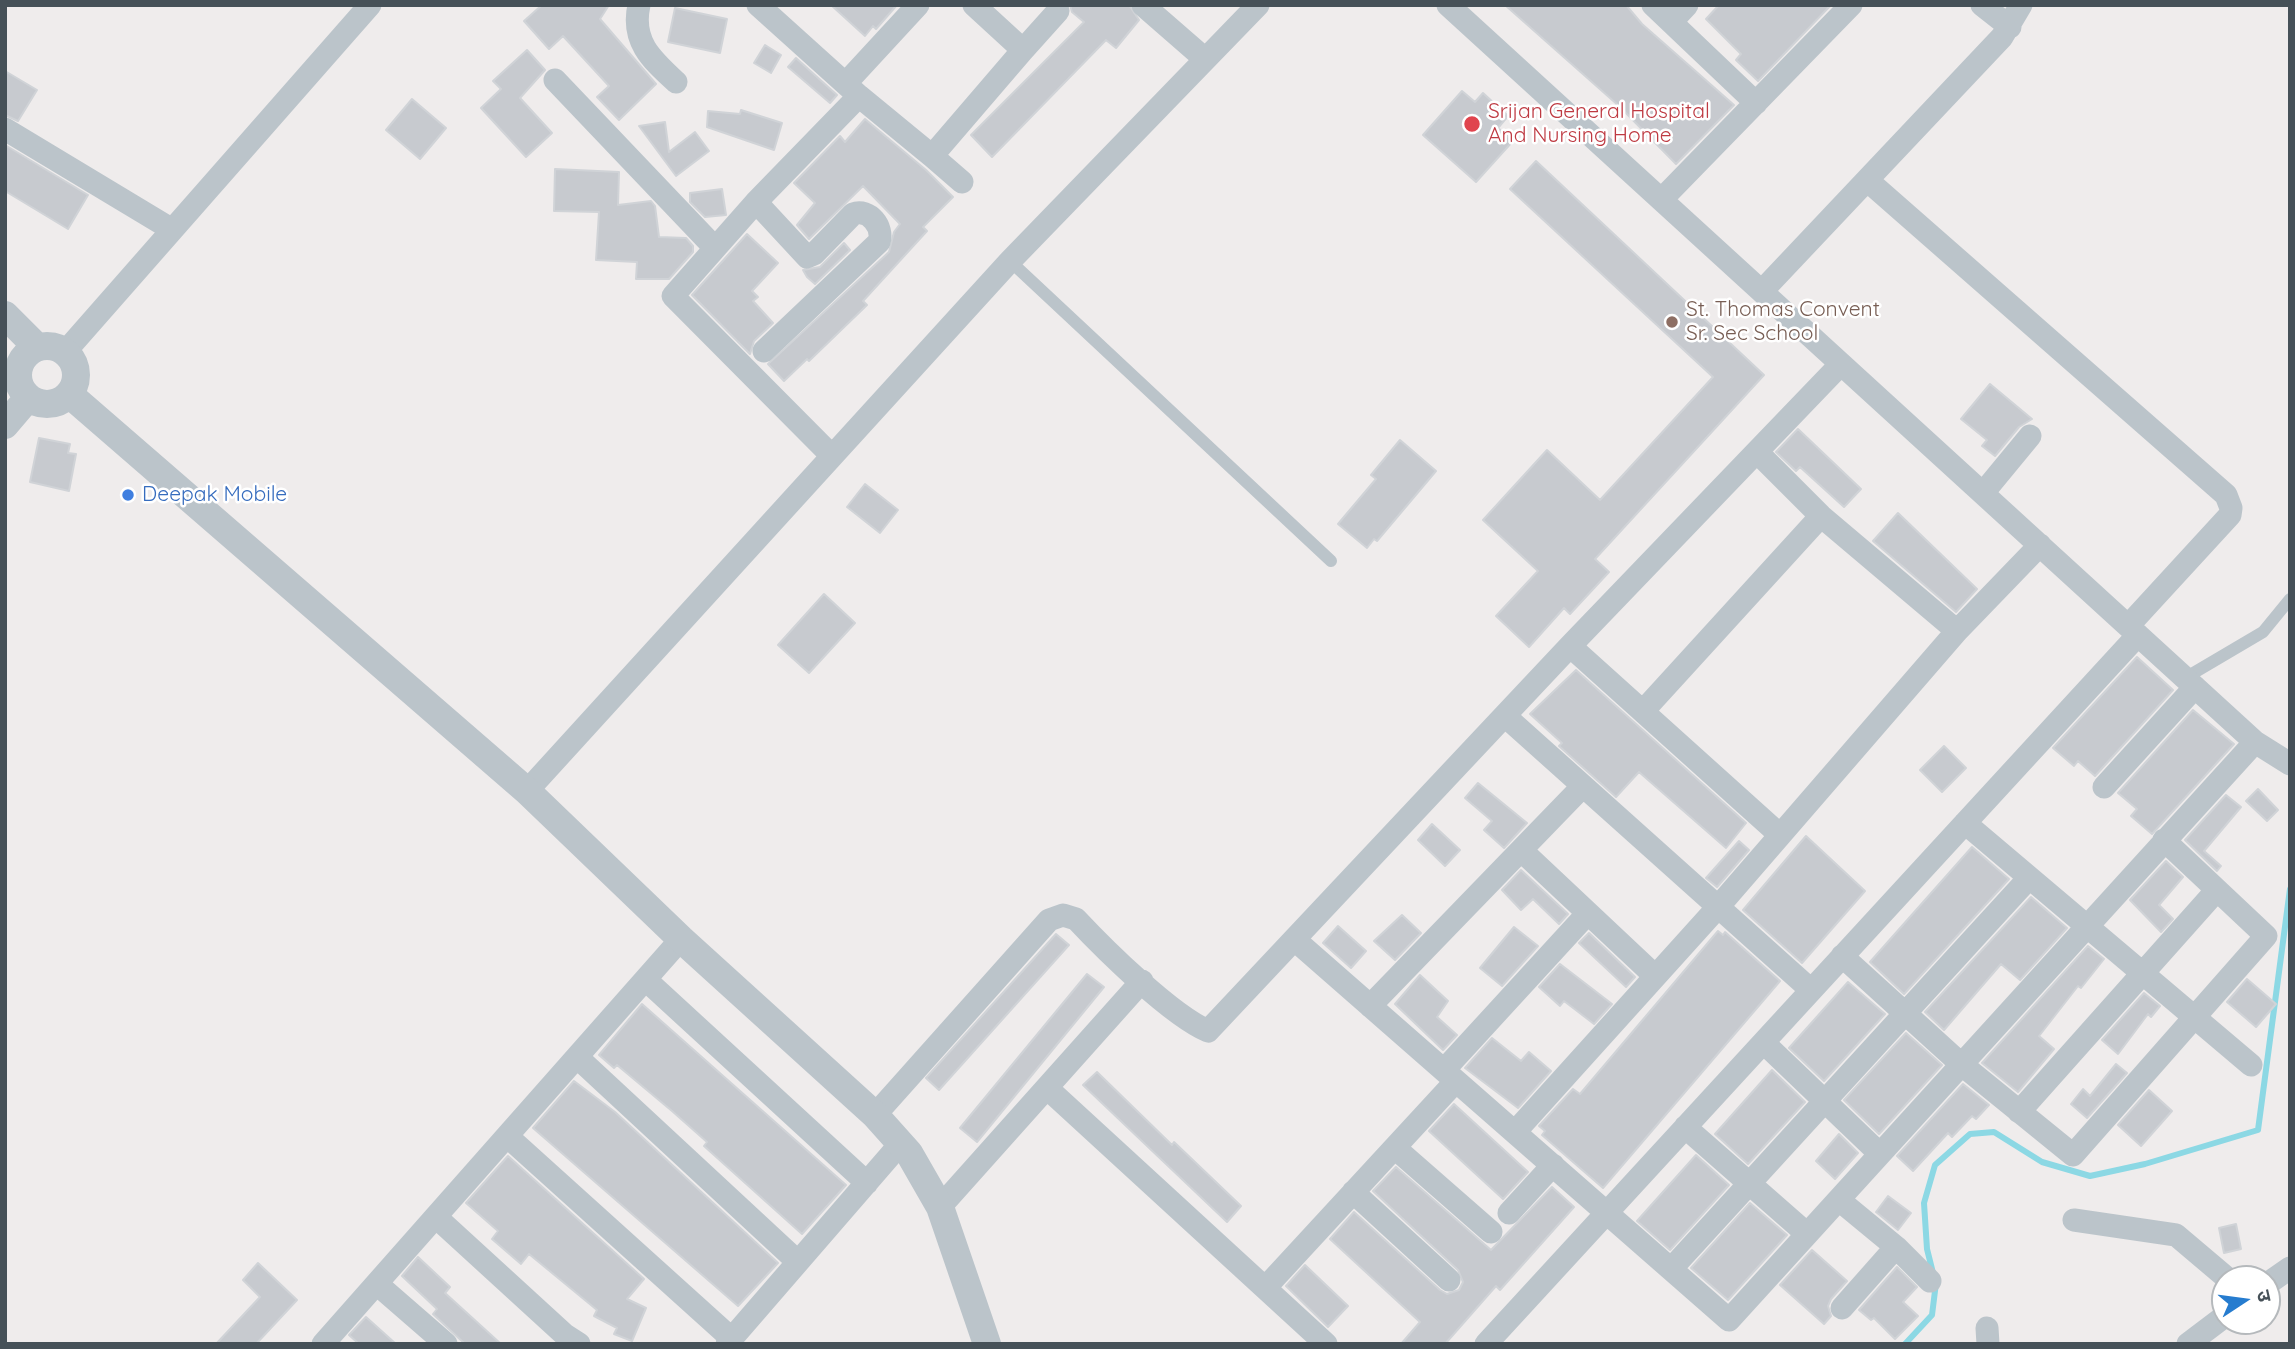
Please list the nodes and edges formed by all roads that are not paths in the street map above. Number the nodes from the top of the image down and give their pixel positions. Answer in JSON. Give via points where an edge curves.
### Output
{"nodes":[{"id":1,"x":370,"y":5,"type":"edge"},
{"id":2,"x":639,"y":5,"type":"edge"},
{"id":3,"x":918,"y":5,"type":"edge"},
{"id":4,"x":974,"y":5,"type":"edge"},
{"id":5,"x":1143,"y":5,"type":"edge"},
{"id":6,"x":1258,"y":5,"type":"edge"},
{"id":7,"x":1448,"y":5,"type":"edge"},
{"id":8,"x":1653,"y":5,"type":"edge"},
{"id":9,"x":1687,"y":5,"type":"edge"},
{"id":10,"x":1851,"y":5,"type":"edge"},
{"id":11,"x":1982,"y":5,"type":"edge"},
{"id":12,"x":2021,"y":5,"type":"edge"},
{"id":13,"x":769,"y":9,"type":"edge"},
{"id":14,"x":1058,"y":11,"type":"dead end"},
{"id":15,"x":1671,"y":22,"type":"junction"},
{"id":16,"x":2010,"y":27,"type":"junction"},
{"id":17,"x":1023,"y":50,"type":"junction"},
{"id":18,"x":1205,"y":59,"type":"junction"},
{"id":19,"x":555,"y":80,"type":"dead end"},
{"id":20,"x":676,"y":82,"type":"dead end"},
{"id":21,"x":853,"y":90,"type":"junction"},
{"id":22,"x":1756,"y":103,"type":"junction"},
{"id":23,"x":5,"y":129,"type":"edge"},
{"id":24,"x":932,"y":156,"type":"junction"},
{"id":25,"x":1867,"y":180,"type":"junction"},
{"id":26,"x":962,"y":182,"type":"dead end"},
{"id":27,"x":1662,"y":200,"type":"junction"},
{"id":28,"x":756,"y":202,"type":"junction"},
{"id":29,"x":171,"y":229,"type":"junction"},
{"id":30,"x":715,"y":248,"type":"junction"},
{"id":31,"x":1010,"y":261,"type":"junction"},
{"id":32,"x":1762,"y":291,"type":"junction"},
{"id":33,"x":5,"y":315,"type":"edge"},
{"id":34,"x":37,"y":347,"type":"junction"},
{"id":35,"x":764,"y":351,"type":"dead end"},
{"id":36,"x":65,"y":352,"type":"junction"},
{"id":37,"x":12,"y":364,"type":"edge"},
{"id":38,"x":1841,"y":364,"type":"junction"},
{"id":39,"x":69,"y":394,"type":"junction"},
{"id":40,"x":29,"y":398,"type":"junction"},
{"id":41,"x":5,"y":425,"type":"edge"},
{"id":42,"x":2030,"y":436,"type":"dead end"},
{"id":43,"x":1757,"y":452,"type":"junction"},
{"id":44,"x":832,"y":456,"type":"junction"},
{"id":45,"x":1983,"y":493,"type":"junction"},
{"id":46,"x":1821,"y":516,"type":"junction"},
{"id":47,"x":2040,"y":545,"type":"junction"},
{"id":48,"x":1331,"y":561,"type":"dead end"},
{"id":49,"x":2290,"y":598,"type":"edge"},
{"id":50,"x":2133,"y":630,"type":"junction"},
{"id":51,"x":1957,"y":631,"type":"junction"},
{"id":52,"x":1570,"y":646,"type":"junction"},
{"id":53,"x":2190,"y":683,"type":"junction"},
{"id":54,"x":1644,"y":710,"type":"junction"},
{"id":55,"x":1505,"y":716,"type":"junction"},
{"id":56,"x":2255,"y":742,"type":"junction"},
{"id":57,"x":2290,"y":764,"type":"edge"},
{"id":58,"x":1583,"y":786,"type":"junction"},
{"id":59,"x":2104,"y":787,"type":"dead end"},
{"id":60,"x":527,"y":791,"type":"junction"},
{"id":61,"x":1965,"y":823,"type":"junction"},
{"id":62,"x":1780,"y":835,"type":"junction"},
{"id":63,"x":2164,"y":840,"type":"junction"},
{"id":64,"x":1522,"y":851,"type":"junction"},
{"id":65,"x":2029,"y":878,"type":"junction"},
{"id":66,"x":2216,"y":891,"type":"junction"},
{"id":67,"x":1718,"y":907,"type":"junction"},
{"id":68,"x":1588,"y":913,"type":"junction"},
{"id":69,"x":2087,"y":926,"type":"junction"},
{"id":70,"x":681,"y":939,"type":"junction"},
{"id":71,"x":1295,"y":940,"type":"junction"},
{"id":72,"x":1842,"y":956,"type":"junction"},
{"id":73,"x":2142,"y":973,"type":"junction"},
{"id":74,"x":1655,"y":976,"type":"junction"},
{"id":75,"x":646,"y":980,"type":"junction"},
{"id":76,"x":1142,"y":981,"type":"junction"},
{"id":77,"x":1811,"y":990,"type":"junction"},
{"id":78,"x":1370,"y":1006,"type":"junction"},
{"id":79,"x":1905,"y":1013,"type":"junction"},
{"id":80,"x":2194,"y":1017,"type":"junction"},
{"id":81,"x":1764,"y":1043,"type":"junction"},
{"id":82,"x":577,"y":1057,"type":"junction"},
{"id":83,"x":1961,"y":1064,"type":"junction"},
{"id":84,"x":2251,"y":1065,"type":"dead end"},
{"id":85,"x":1450,"y":1075,"type":"junction"},
{"id":86,"x":1047,"y":1088,"type":"junction"},
{"id":87,"x":1825,"y":1101,"type":"junction"},
{"id":88,"x":2019,"y":1112,"type":"junction"},
{"id":89,"x":875,"y":1115,"type":"junction"},
{"id":90,"x":1685,"y":1127,"type":"junction"},
{"id":91,"x":1515,"y":1132,"type":"junction"},
{"id":92,"x":507,"y":1136,"type":"junction"},
{"id":93,"x":901,"y":1143,"type":"junction"},
{"id":94,"x":1395,"y":1148,"type":"junction"},
{"id":95,"x":1880,"y":1154,"type":"junction"},
{"id":96,"x":1552,"y":1165,"type":"junction"},
{"id":97,"x":867,"y":1183,"type":"junction"},
{"id":98,"x":1749,"y":1184,"type":"junction"},
{"id":99,"x":1353,"y":1192,"type":"junction"},
{"id":100,"x":1839,"y":1200,"type":"junction"},
{"id":101,"x":940,"y":1207,"type":"junction"},
{"id":102,"x":1607,"y":1212,"type":"junction"},
{"id":103,"x":1509,"y":1213,"type":"dead end"},
{"id":104,"x":436,"y":1217,"type":"junction"},
{"id":105,"x":2074,"y":1220,"type":"dead end"},
{"id":106,"x":1491,"y":1233,"type":"dead end"},
{"id":107,"x":1807,"y":1234,"type":"junction"},
{"id":108,"x":1896,"y":1248,"type":"junction"},
{"id":109,"x":798,"y":1262,"type":"junction"},
{"id":110,"x":2211,"y":1265,"type":"edge"},
{"id":111,"x":1672,"y":1268,"type":"junction"},
{"id":112,"x":1449,"y":1280,"type":"dead end"},
{"id":113,"x":1930,"y":1281,"type":"dead end"},
{"id":114,"x":377,"y":1284,"type":"junction"},
{"id":115,"x":1266,"y":1287,"type":"junction"},
{"id":116,"x":1842,"y":1308,"type":"dead end"},
{"id":117,"x":2211,"y":1327,"type":"edge"},
{"id":118,"x":730,"y":1341,"type":"edge"},
{"id":119,"x":323,"y":1344,"type":"edge"},
{"id":120,"x":446,"y":1344,"type":"edge"},
{"id":121,"x":579,"y":1344,"type":"edge"},
{"id":122,"x":987,"y":1344,"type":"edge"},
{"id":123,"x":1326,"y":1344,"type":"edge"},
{"id":124,"x":1486,"y":1344,"type":"edge"},
{"id":125,"x":2188,"y":1344,"type":"edge"}],
"edges":[{"from":1,"to":29,"type":"street"},
{"from":2,"to":20,"type":"street","via":[[635,25],[650,58]]},
{"from":3,"to":21,"type":"street"},
{"from":4,"to":17,"type":"street"},
{"from":5,"to":18,"type":"street"},
{"from":6,"to":18,"type":"street"},
{"from":7,"to":27,"type":"street"},
{"from":8,"to":15,"type":"street"},
{"from":9,"to":15,"type":"street"},
{"from":10,"to":22,"type":"street"},
{"from":11,"to":16,"type":"street"},
{"from":12,"to":16,"type":"street"},
{"from":13,"to":21,"type":"street"},
{"from":14,"to":17,"type":"street"},
{"from":15,"to":22,"type":"street"},
{"from":16,"to":25,"type":"street"},
{"from":17,"to":24,"type":"street"},
{"from":18,"to":31,"type":"street"},
{"from":19,"to":30,"type":"street"},
{"from":21,"to":24,"type":"street"},
{"from":21,"to":28,"type":"street"},
{"from":22,"to":27,"type":"street"},
{"from":23,"to":29,"type":"street"},
{"from":24,"to":26,"type":"street"},
{"from":25,"to":32,"type":"street"},
{"from":25,"to":50,"type":"street","via":[[2226,495],[2230,515]]},
{"from":27,"to":32,"type":"street"},
{"from":28,"to":30,"type":"street"},
{"from":28,"to":35,"type":"street","via":[[807,257],[859,212],[873,220],[882,234],[879,242]]},
{"from":29,"to":36,"type":"street"},
{"from":30,"to":44,"type":"street","via":[[673,296]]},
{"from":31,"to":44,"type":"street"},
{"from":31,"to":48,"type":"lane"},
{"from":32,"to":38,"type":"street"},
{"from":33,"to":34,"type":"street"},
{"from":34,"to":36,"type":"street"},
{"from":34,"to":37,"type":"street"},
{"from":36,"to":39,"type":"street","via":[[76,372]]},
{"from":37,"to":40,"type":"street"},
{"from":38,"to":43,"type":"street"},
{"from":38,"to":45,"type":"street"},
{"from":39,"to":40,"type":"street","via":[[54,404]]},
{"from":39,"to":60,"type":"street"},
{"from":40,"to":41,"type":"street"},
{"from":42,"to":45,"type":"street"},
{"from":43,"to":46,"type":"street"},
{"from":43,"to":52,"type":"street"},
{"from":44,"to":60,"type":"street"},
{"from":45,"to":47,"type":"street"},
{"from":46,"to":51,"type":"street"},
{"from":46,"to":54,"type":"street"},
{"from":47,"to":50,"type":"street"},
{"from":47,"to":51,"type":"street"},
{"from":49,"to":53,"type":"lane","via":[[2263,632]]},
{"from":50,"to":53,"type":"street"},
{"from":50,"to":61,"type":"street"},
{"from":51,"to":62,"type":"street"},
{"from":52,"to":54,"type":"street"},
{"from":52,"to":55,"type":"street"},
{"from":53,"to":56,"type":"street"},
{"from":53,"to":59,"type":"street"},
{"from":54,"to":62,"type":"street"},
{"from":55,"to":58,"type":"street"},
{"from":55,"to":71,"type":"street"},
{"from":56,"to":57,"type":"street"},
{"from":56,"to":63,"type":"street"},
{"from":58,"to":64,"type":"street"},
{"from":58,"to":67,"type":"street"},
{"from":60,"to":70,"type":"street"},
{"from":61,"to":65,"type":"street"},
{"from":61,"to":72,"type":"street"},
{"from":62,"to":67,"type":"street"},
{"from":63,"to":66,"type":"street"},
{"from":63,"to":69,"type":"street"},
{"from":64,"to":68,"type":"street"},
{"from":64,"to":78,"type":"street"},
{"from":65,"to":69,"type":"street"},
{"from":65,"to":79,"type":"street"},
{"from":66,"to":73,"type":"street"},
{"from":66,"to":80,"type":"street","via":[[2266,936]]},
{"from":67,"to":74,"type":"street"},
{"from":67,"to":77,"type":"street"},
{"from":68,"to":74,"type":"street"},
{"from":68,"to":85,"type":"street"},
{"from":69,"to":73,"type":"street"},
{"from":69,"to":83,"type":"street"},
{"from":70,"to":75,"type":"street"},
{"from":70,"to":89,"type":"street"},
{"from":71,"to":76,"type":"street","via":[[1208,1031]]},
{"from":71,"to":78,"type":"street"},
{"from":72,"to":77,"type":"street"},
{"from":72,"to":79,"type":"street"},
{"from":73,"to":80,"type":"street"},
{"from":73,"to":88,"type":"street"},
{"from":74,"to":91,"type":"street"},
{"from":75,"to":82,"type":"street"},
{"from":75,"to":97,"type":"street"},
{"from":76,"to":86,"type":"street"},
{"from":76,"to":89,"type":"street","via":[[1076,919],[1063,915],[1049,920]]},
{"from":77,"to":81,"type":"street"},
{"from":78,"to":85,"type":"street"},
{"from":79,"to":83,"type":"street"},
{"from":79,"to":87,"type":"street"},
{"from":80,"to":84,"type":"street"},
{"from":80,"to":88,"type":"street","via":[[2073,1155]]},
{"from":81,"to":87,"type":"street"},
{"from":81,"to":90,"type":"street"},
{"from":82,"to":92,"type":"street"},
{"from":82,"to":109,"type":"street"},
{"from":83,"to":88,"type":"street"},
{"from":83,"to":95,"type":"street"},
{"from":85,"to":91,"type":"street"},
{"from":85,"to":94,"type":"street"},
{"from":86,"to":101,"type":"street"},
{"from":86,"to":115,"type":"street"},
{"from":87,"to":95,"type":"street"},
{"from":87,"to":98,"type":"street"},
{"from":89,"to":93,"type":"street"},
{"from":90,"to":98,"type":"street"},
{"from":90,"to":102,"type":"street"},
{"from":91,"to":96,"type":"street"},
{"from":92,"to":104,"type":"street"},
{"from":92,"to":118,"type":"street"},
{"from":93,"to":97,"type":"street"},
{"from":93,"to":101,"type":"street"},
{"from":94,"to":99,"type":"street"},
{"from":94,"to":106,"type":"street"},
{"from":95,"to":100,"type":"street"},
{"from":96,"to":102,"type":"street"},
{"from":96,"to":103,"type":"street"},
{"from":97,"to":109,"type":"street"},
{"from":98,"to":107,"type":"street"},
{"from":98,"to":111,"type":"street"},
{"from":99,"to":112,"type":"street"},
{"from":99,"to":115,"type":"street"},
{"from":100,"to":107,"type":"street"},
{"from":100,"to":108,"type":"street"},
{"from":101,"to":122,"type":"street"},
{"from":102,"to":111,"type":"street"},
{"from":102,"to":124,"type":"street"},
{"from":104,"to":114,"type":"street"},
{"from":104,"to":121,"type":"street"},
{"from":105,"to":110,"type":"street","via":[[2176,1235]]},
{"from":107,"to":111,"type":"street","via":[[1729,1320]]},
{"from":108,"to":113,"type":"street"},
{"from":108,"to":116,"type":"street"},
{"from":109,"to":118,"type":"street"},
{"from":114,"to":119,"type":"street"},
{"from":114,"to":120,"type":"street"},
{"from":115,"to":123,"type":"street"},
{"from":117,"to":125,"type":"street"}]}
